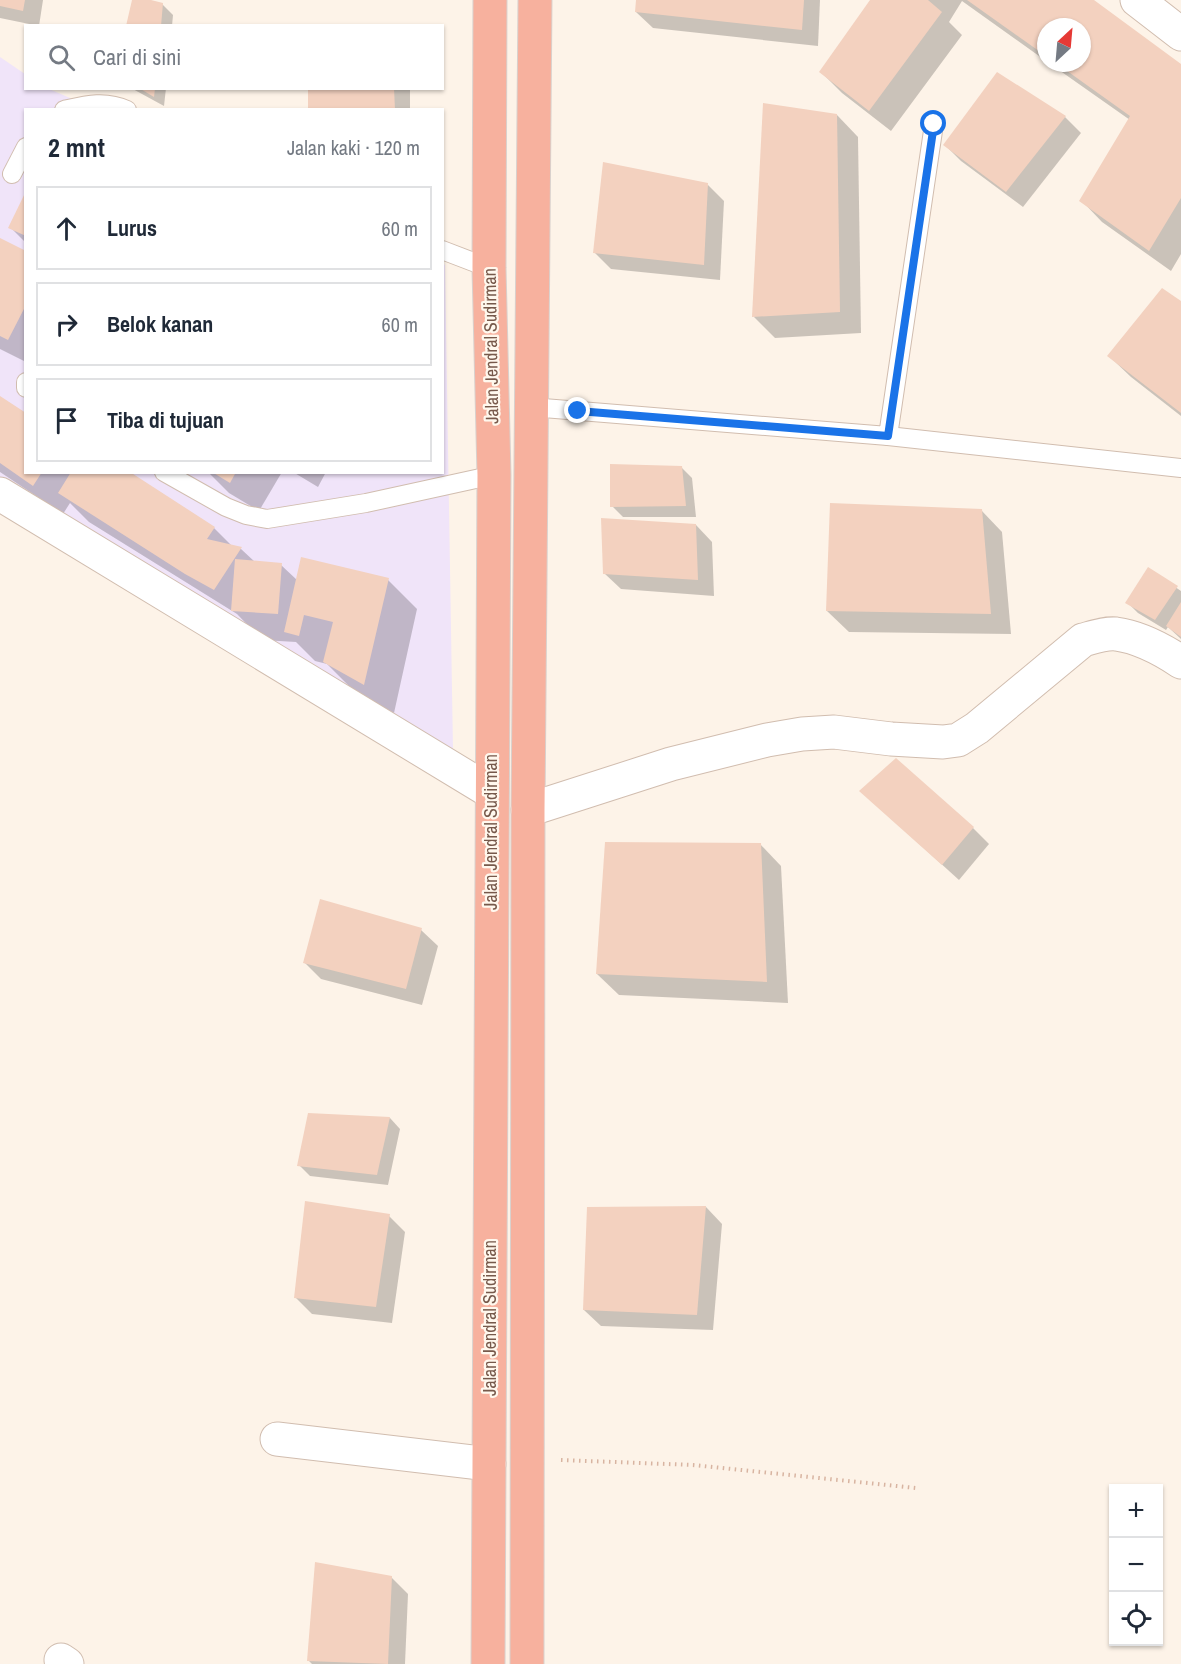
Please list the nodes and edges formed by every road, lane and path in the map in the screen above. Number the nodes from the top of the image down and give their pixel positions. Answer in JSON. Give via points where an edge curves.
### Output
{"nodes":[{"id":1,"x":490,"y":0,"type":"edge"},
{"id":2,"x":535,"y":0,"type":"edge"},
{"id":3,"x":1137,"y":0,"type":"edge"},
{"id":4,"x":1181,"y":34,"type":"edge"},
{"id":5,"x":72,"y":108,"type":"edge"},
{"id":6,"x":121,"y":108,"type":"edge"},
{"id":7,"x":934,"y":124,"type":"dead end"},
{"id":8,"x":24,"y":151,"type":"edge"},
{"id":9,"x":12,"y":174,"type":"dead end"},
{"id":10,"x":444,"y":251,"type":"edge"},
{"id":11,"x":489,"y":268,"type":"junction"},
{"id":12,"x":531,"y":407,"type":"junction"},
{"id":13,"x":888,"y":436,"type":"junction"},
{"id":14,"x":1181,"y":468,"type":"edge"},
{"id":15,"x":168,"y":474,"type":"edge"},
{"id":16,"x":494,"y":475,"type":"junction"},
{"id":17,"x":0,"y":494,"type":"edge"},
{"id":18,"x":1181,"y":662,"type":"edge"},
{"id":19,"x":491,"y":792,"type":"junction"},
{"id":20,"x":528,"y":810,"type":"junction"},
{"id":21,"x":277,"y":1439,"type":"dead end"},
{"id":22,"x":527,"y":1458,"type":"junction"},
{"id":23,"x":489,"y":1464,"type":"junction"},
{"id":24,"x":916,"y":1488,"type":"dead end"},
{"id":25,"x":488,"y":1664,"type":"edge"},
{"id":26,"x":527,"y":1664,"type":"edge"}],
"edges":[{"from":1,"to":11,"type":"highway","name":"Jalan Jendral Sudirman"},
{"from":2,"to":12,"type":"highway","name":"Jalan Jendral Sudirman"},
{"from":3,"to":4,"type":"street"},
{"from":5,"to":6,"type":"lane","via":[[95,103]]},
{"from":7,"to":13,"type":"lane"},
{"from":8,"to":9,"type":"lane"},
{"from":10,"to":11,"type":"lane"},
{"from":11,"to":16,"type":"highway","name":"Jalan Jendral Sudirman"},
{"from":12,"to":13,"type":"lane"},
{"from":12,"to":20,"type":"highway","name":"Jalan Jendral Sudirman"},
{"from":13,"to":14,"type":"lane"},
{"from":15,"to":16,"type":"lane","via":[[226,507],[267,519],[366,503]]},
{"from":16,"to":19,"type":"highway","name":"Jalan Jendral Sudirman"},
{"from":17,"to":19,"type":"street"},
{"from":18,"to":20,"type":"street","via":[[1135,640],[1101,634],[1083,640],[958,740],[902,740],[834,732],[802,734],[671,764]]},
{"from":19,"to":23,"type":"highway","name":"Jalan Jendral Sudirman"},
{"from":20,"to":22,"type":"highway","name":"Jalan Jendral Sudirman"},
{"from":21,"to":23,"type":"street"},
{"from":22,"to":24,"type":"path","via":[[693,1465]]},
{"from":22,"to":26,"type":"highway","name":"Jalan Jendral Sudirman"},
{"from":23,"to":25,"type":"highway","name":"Jalan Jendral Sudirman"}]}
